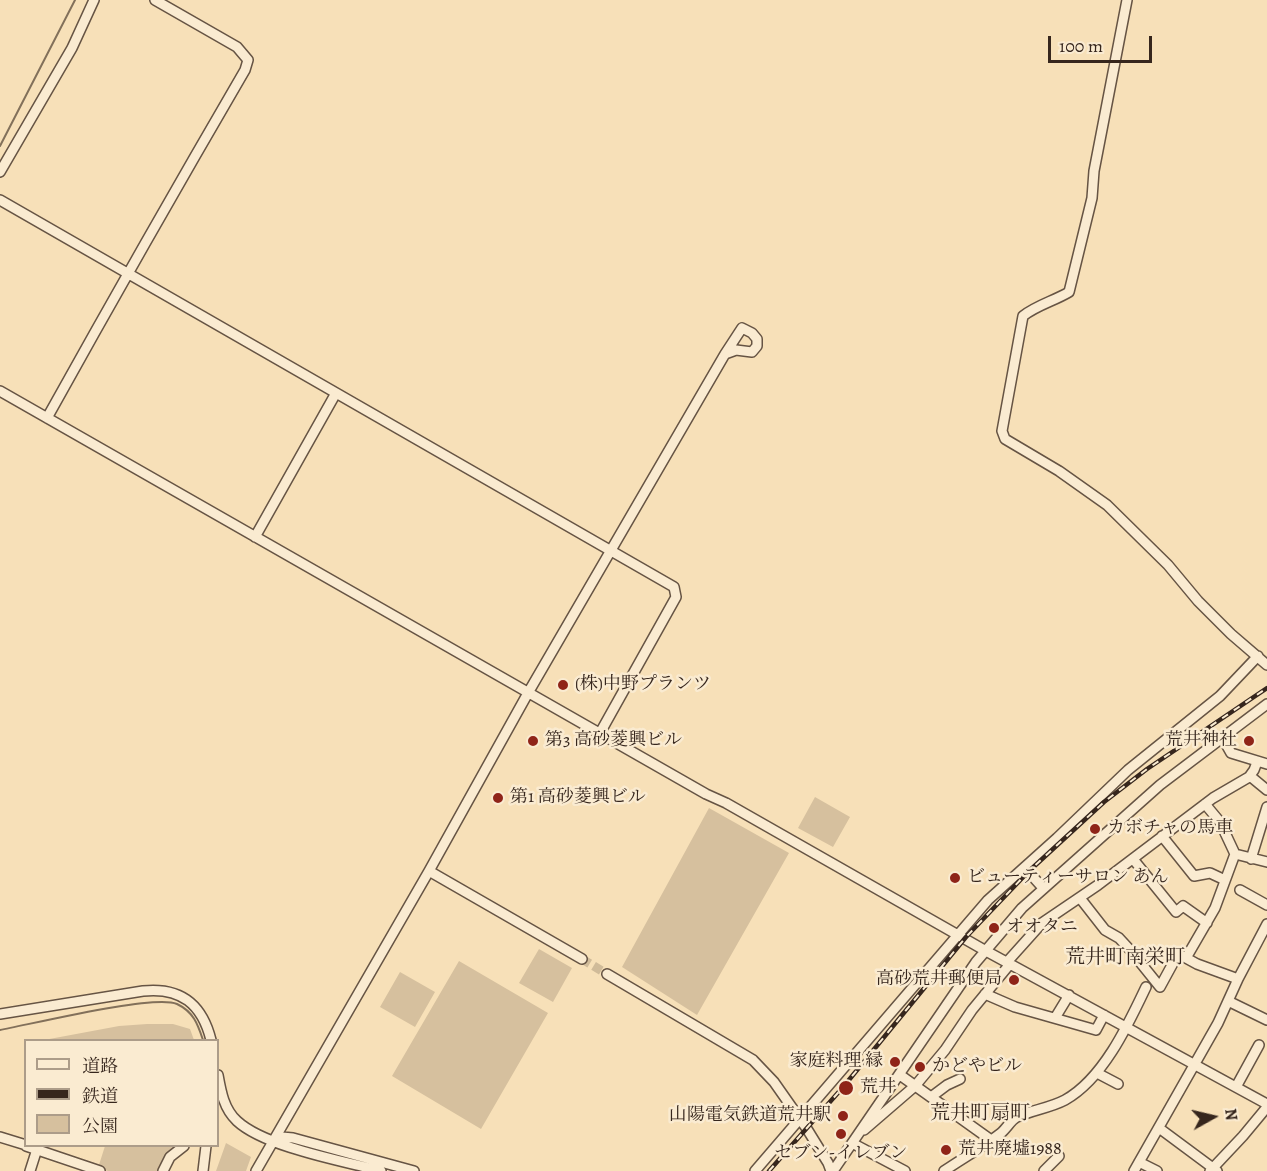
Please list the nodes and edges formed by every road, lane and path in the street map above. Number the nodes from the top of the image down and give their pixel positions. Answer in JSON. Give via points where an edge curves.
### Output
{"nodes":[{"id":1,"x":94,"y":0,"type":"edge"},
{"id":2,"x":155,"y":0,"type":"edge"},
{"id":3,"x":1127,"y":0,"type":"edge"},
{"id":4,"x":0,"y":172,"type":"edge"},
{"id":5,"x":0,"y":200,"type":"edge"},
{"id":6,"x":126,"y":274,"type":"junction"},
{"id":7,"x":725,"y":354,"type":"junction"},
{"id":8,"x":0,"y":391,"type":"edge"},
{"id":9,"x":336,"y":393,"type":"junction"},
{"id":10,"x":47,"y":418,"type":"junction"},
{"id":11,"x":255,"y":537,"type":"junction"},
{"id":12,"x":612,"y":552,"type":"junction"},
{"id":13,"x":1258,"y":656,"type":"junction"},
{"id":14,"x":1267,"y":665,"type":"edge"},
{"id":15,"x":528,"y":693,"type":"junction"},
{"id":16,"x":1267,"y":704,"type":"edge"},
{"id":17,"x":600,"y":733,"type":"junction"},
{"id":18,"x":1222,"y":737,"type":"junction"},
{"id":19,"x":1262,"y":763,"type":"edge"},
{"id":20,"x":1250,"y":776,"type":"junction"},
{"id":21,"x":1267,"y":790,"type":"edge"},
{"id":22,"x":1205,"y":804,"type":"junction"},
{"id":23,"x":1267,"y":807,"type":"edge"},
{"id":24,"x":1162,"y":836,"type":"junction"},
{"id":25,"x":1235,"y":854,"type":"junction"},
{"id":26,"x":1133,"y":859,"type":"junction"},
{"id":27,"x":1251,"y":859,"type":"junction"},
{"id":28,"x":1267,"y":862,"type":"edge"},
{"id":29,"x":1025,"y":868,"type":"junction"},
{"id":30,"x":429,"y":872,"type":"junction"},
{"id":31,"x":1225,"y":880,"type":"junction"},
{"id":32,"x":1043,"y":888,"type":"junction"},
{"id":33,"x":1240,"y":890,"type":"dead end"},
{"id":34,"x":1080,"y":898,"type":"junction"},
{"id":35,"x":1267,"y":905,"type":"edge"},
{"id":36,"x":1207,"y":923,"type":"junction"},
{"id":37,"x":1267,"y":924,"type":"edge"},
{"id":38,"x":958,"y":934,"type":"junction"},
{"id":39,"x":986,"y":951,"type":"junction"},
{"id":40,"x":1186,"y":958,"type":"junction"},
{"id":41,"x":582,"y":960,"type":"tunnel mouth"},
{"id":42,"x":1009,"y":962,"type":"junction"},
{"id":43,"x":607,"y":975,"type":"tunnel mouth"},
{"id":44,"x":1238,"y":979,"type":"junction"},
{"id":45,"x":1146,"y":987,"type":"dead end"},
{"id":46,"x":985,"y":994,"type":"junction"},
{"id":47,"x":1069,"y":995,"type":"junction"},
{"id":48,"x":1228,"y":1001,"type":"junction"},
{"id":49,"x":0,"y":1014,"type":"edge"},
{"id":50,"x":1104,"y":1015,"type":"junction"},
{"id":51,"x":1055,"y":1018,"type":"junction"},
{"id":52,"x":1267,"y":1020,"type":"edge"},
{"id":53,"x":1125,"y":1026,"type":"junction"},
{"id":54,"x":210,"y":1039,"type":"edge"},
{"id":55,"x":1259,"y":1045,"type":"dead end"},
{"id":56,"x":1195,"y":1065,"type":"junction"},
{"id":57,"x":1097,"y":1073,"type":"junction"},
{"id":58,"x":900,"y":1075,"type":"junction"},
{"id":59,"x":960,"y":1079,"type":"dead end"},
{"id":60,"x":219,"y":1080,"type":"edge"},
{"id":61,"x":1118,"y":1084,"type":"dead end"},
{"id":62,"x":915,"y":1086,"type":"junction"},
{"id":63,"x":1236,"y":1087,"type":"junction"},
{"id":64,"x":931,"y":1097,"type":"junction"},
{"id":65,"x":1267,"y":1105,"type":"edge"},
{"id":66,"x":800,"y":1119,"type":"junction"},
{"id":67,"x":1160,"y":1128,"type":"junction"},
{"id":68,"x":0,"y":1137,"type":"edge"},
{"id":69,"x":855,"y":1138,"type":"junction"},
{"id":70,"x":991,"y":1140,"type":"junction"},
{"id":71,"x":272,"y":1141,"type":"junction"},
{"id":72,"x":24,"y":1144,"type":"edge"},
{"id":73,"x":32,"y":1147,"type":"edge"},
{"id":74,"x":183,"y":1147,"type":"edge"},
{"id":75,"x":206,"y":1147,"type":"edge"},
{"id":76,"x":37,"y":1149,"type":"junction"},
{"id":77,"x":1059,"y":1156,"type":"dead end"},
{"id":78,"x":1137,"y":1167,"type":"edge"},
{"id":79,"x":1214,"y":1170,"type":"edge"},
{"id":80,"x":30,"y":1171,"type":"edge"},
{"id":81,"x":100,"y":1171,"type":"edge"},
{"id":82,"x":163,"y":1171,"type":"edge"},
{"id":83,"x":203,"y":1171,"type":"edge"},
{"id":84,"x":256,"y":1171,"type":"edge"},
{"id":85,"x":381,"y":1171,"type":"edge"},
{"id":86,"x":414,"y":1171,"type":"edge"},
{"id":87,"x":755,"y":1171,"type":"edge"},
{"id":88,"x":832,"y":1171,"type":"edge"},
{"id":89,"x":905,"y":1171,"type":"edge"},
{"id":90,"x":944,"y":1171,"type":"edge"},
{"id":91,"x":1044,"y":1171,"type":"edge"},
{"id":92,"x":1156,"y":1171,"type":"edge"}],
"edges":[{"from":1,"to":4,"type":"street","via":[[72,48]]},
{"from":2,"to":6,"type":"street","via":[[237,46],[248,60]]},
{"from":3,"to":13,"type":"street","via":[[1092,198],[1069,292],[1023,316],[1002,431],[1005,439],[1107,505],[1198,601]]},
{"from":5,"to":6,"type":"street"},
{"from":6,"to":9,"type":"street"},
{"from":6,"to":10,"type":"street"},
{"from":7,"to":7,"type":"street","via":[[742,328],[757,339],[752,352],[736,350]]},
{"from":7,"to":12,"type":"street"},
{"from":8,"to":10,"type":"street"},
{"from":9,"to":11,"type":"street"},
{"from":9,"to":12,"type":"street"},
{"from":10,"to":11,"type":"street"},
{"from":11,"to":15,"type":"street"},
{"from":12,"to":15,"type":"street"},
{"from":12,"to":17,"type":"street","via":[[674,587],[676,597]]},
{"from":13,"to":14,"type":"street"},
{"from":13,"to":29,"type":"street","via":[[1220,696],[1128,770]]},
{"from":15,"to":17,"type":"street"},
{"from":15,"to":30,"type":"street"},
{"from":16,"to":18,"type":"street"},
{"from":17,"to":38,"type":"street"},
{"from":18,"to":19,"type":"street","via":[[1231,753]]},
{"from":18,"to":32,"type":"street","via":[[1160,785]]},
{"from":19,"to":20,"type":"street"},
{"from":20,"to":21,"type":"street"},
{"from":20,"to":22,"type":"street"},
{"from":22,"to":24,"type":"street"},
{"from":22,"to":25,"type":"street","via":[[1220,822]]},
{"from":23,"to":27,"type":"street"},
{"from":24,"to":26,"type":"street"},
{"from":24,"to":31,"type":"street","via":[[1194,876],[1210,873]]},
{"from":25,"to":27,"type":"street"},
{"from":25,"to":31,"type":"street"},
{"from":26,"to":34,"type":"street"},
{"from":26,"to":36,"type":"street","via":[[1176,912],[1183,906]]},
{"from":27,"to":28,"type":"street"},
{"from":29,"to":32,"type":"street"},
{"from":29,"to":38,"type":"street","via":[[988,900]]},
{"from":30,"to":41,"type":"street"},
{"from":30,"to":71,"type":"street"},
{"from":31,"to":36,"type":"street"},
{"from":32,"to":39,"type":"street"},
{"from":33,"to":35,"type":"street"},
{"from":34,"to":40,"type":"street","via":[[1105,930],[1123,935],[1160,987],[1178,954]]},
{"from":34,"to":42,"type":"street","via":[[1042,923]]},
{"from":36,"to":40,"type":"street"},
{"from":37,"to":44,"type":"street"},
{"from":38,"to":39,"type":"street"},
{"from":38,"to":66,"type":"street"},
{"from":39,"to":42,"type":"street"},
{"from":39,"to":58,"type":"street"},
{"from":40,"to":44,"type":"street"},
{"from":42,"to":46,"type":"street"},
{"from":42,"to":47,"type":"street"},
{"from":43,"to":66,"type":"street","via":[[753,1060]]},
{"from":44,"to":48,"type":"street"},
{"from":45,"to":53,"type":"street"},
{"from":46,"to":51,"type":"street","via":[[1001,1003]]},
{"from":46,"to":62,"type":"street"},
{"from":47,"to":50,"type":"street"},
{"from":47,"to":51,"type":"street"},
{"from":48,"to":52,"type":"street"},
{"from":48,"to":56,"type":"street"},
{"from":49,"to":54,"type":"street","via":[[155,989],[186,998],[194,1005]]},
{"from":50,"to":51,"type":"street","via":[[1096,1030]]},
{"from":50,"to":53,"type":"street"},
{"from":53,"to":56,"type":"street"},
{"from":53,"to":57,"type":"street"},
{"from":55,"to":63,"type":"street"},
{"from":56,"to":63,"type":"street"},
{"from":56,"to":67,"type":"street"},
{"from":57,"to":61,"type":"street"},
{"from":57,"to":70,"type":"street","via":[[1065,1100],[1016,1118]]},
{"from":58,"to":62,"type":"street"},
{"from":58,"to":69,"type":"street"},
{"from":59,"to":64,"type":"street"},
{"from":60,"to":71,"type":"street","via":[[223,1101],[237,1120]]},
{"from":62,"to":64,"type":"street"},
{"from":62,"to":69,"type":"street"},
{"from":63,"to":65,"type":"street"},
{"from":64,"to":70,"type":"street"},
{"from":65,"to":79,"type":"street"},
{"from":66,"to":87,"type":"street"},
{"from":66,"to":88,"type":"street"},
{"from":67,"to":78,"type":"street"},
{"from":67,"to":79,"type":"street"},
{"from":68,"to":72,"type":"street"},
{"from":69,"to":88,"type":"street"},
{"from":69,"to":89,"type":"street"},
{"from":70,"to":90,"type":"street"},
{"from":71,"to":84,"type":"street"},
{"from":71,"to":85,"type":"street"},
{"from":71,"to":86,"type":"street","via":[[293,1138]]},
{"from":73,"to":76,"type":"street"},
{"from":74,"to":82,"type":"street"},
{"from":75,"to":83,"type":"street"},
{"from":76,"to":80,"type":"street"},
{"from":76,"to":81,"type":"street"},
{"from":77,"to":91,"type":"street"},
{"from":78,"to":92,"type":"street"}]}
